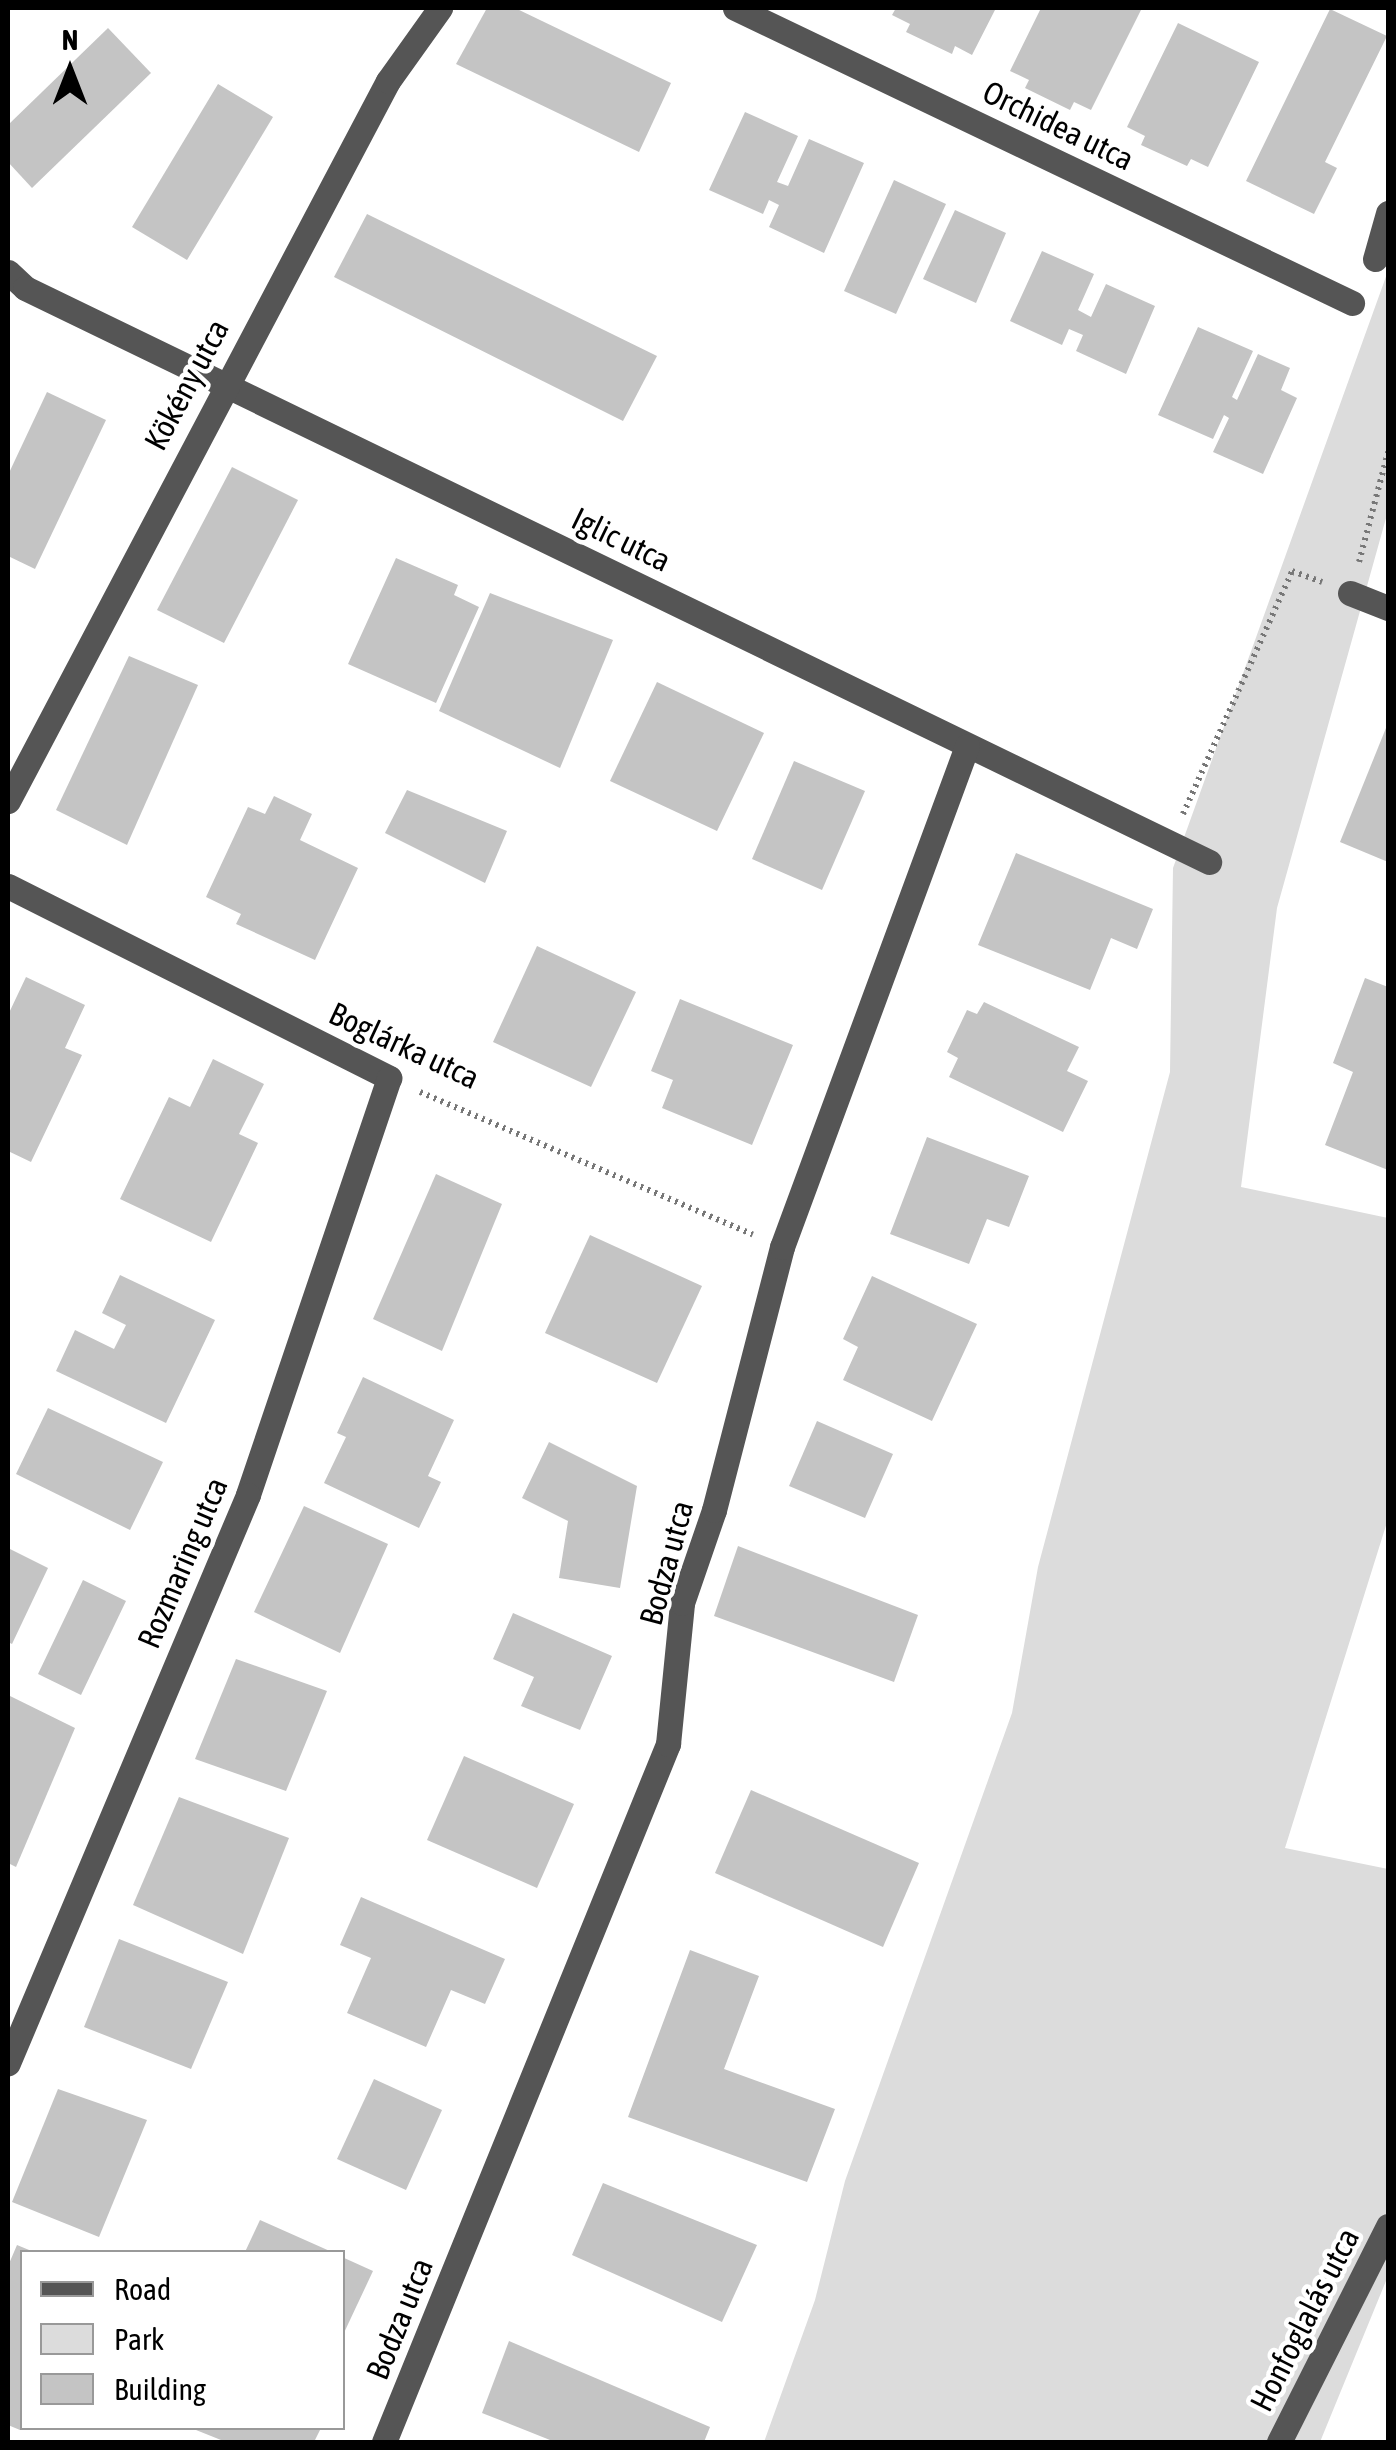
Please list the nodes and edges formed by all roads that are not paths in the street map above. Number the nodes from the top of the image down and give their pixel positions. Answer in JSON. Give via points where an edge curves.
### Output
{"nodes":[{"id":1,"x":440,"y":8,"type":"edge"},
{"id":2,"x":735,"y":8,"type":"edge"},
{"id":3,"x":1388,"y":213,"type":"edge"},
{"id":4,"x":1375,"y":259,"type":"dead end"},
{"id":5,"x":8,"y":272,"type":"edge"},
{"id":6,"x":1352,"y":304,"type":"dead end"},
{"id":7,"x":225,"y":382,"type":"junction"},
{"id":8,"x":1350,"y":593,"type":"road end"},
{"id":9,"x":1388,"y":608,"type":"edge"},
{"id":10,"x":968,"y":746,"type":"junction"},
{"id":11,"x":8,"y":802,"type":"edge"},
{"id":12,"x":1209,"y":862,"type":"dead end"},
{"id":13,"x":8,"y":886,"type":"edge"},
{"id":14,"x":390,"y":1078,"type":"joint"},
{"id":15,"x":8,"y":2062,"type":"edge"},
{"id":16,"x":1388,"y":2226,"type":"edge"},
{"id":17,"x":384,"y":2442,"type":"edge"},
{"id":18,"x":1279,"y":2442,"type":"edge"}],
"edges":[{"from":1,"to":7,"type":"street","name":"Kökény utca","via":[[388,81]]},
{"from":2,"to":6,"type":"street","name":"Orchidea utca"},
{"from":3,"to":4,"type":"street"},
{"from":5,"to":7,"type":"street","name":"Iglic utca","via":[[25,288]]},
{"from":7,"to":10,"type":"street","name":"Iglic utca"},
{"from":7,"to":11,"type":"street","name":"Kökény utca"},
{"from":8,"to":9,"type":"street"},
{"from":10,"to":12,"type":"street","name":"Iglic utca"},
{"from":10,"to":17,"type":"street","name":"Bodza utca","via":[[782,1247],[714,1510],[682,1604],[668,1744]]},
{"from":13,"to":14,"type":"street","name":"Boglárka utca"},
{"from":14,"to":15,"type":"street","name":"Rozmaring utca","via":[[248,1495]]},
{"from":16,"to":18,"type":"street","name":"Honfoglalás utca"}]}
